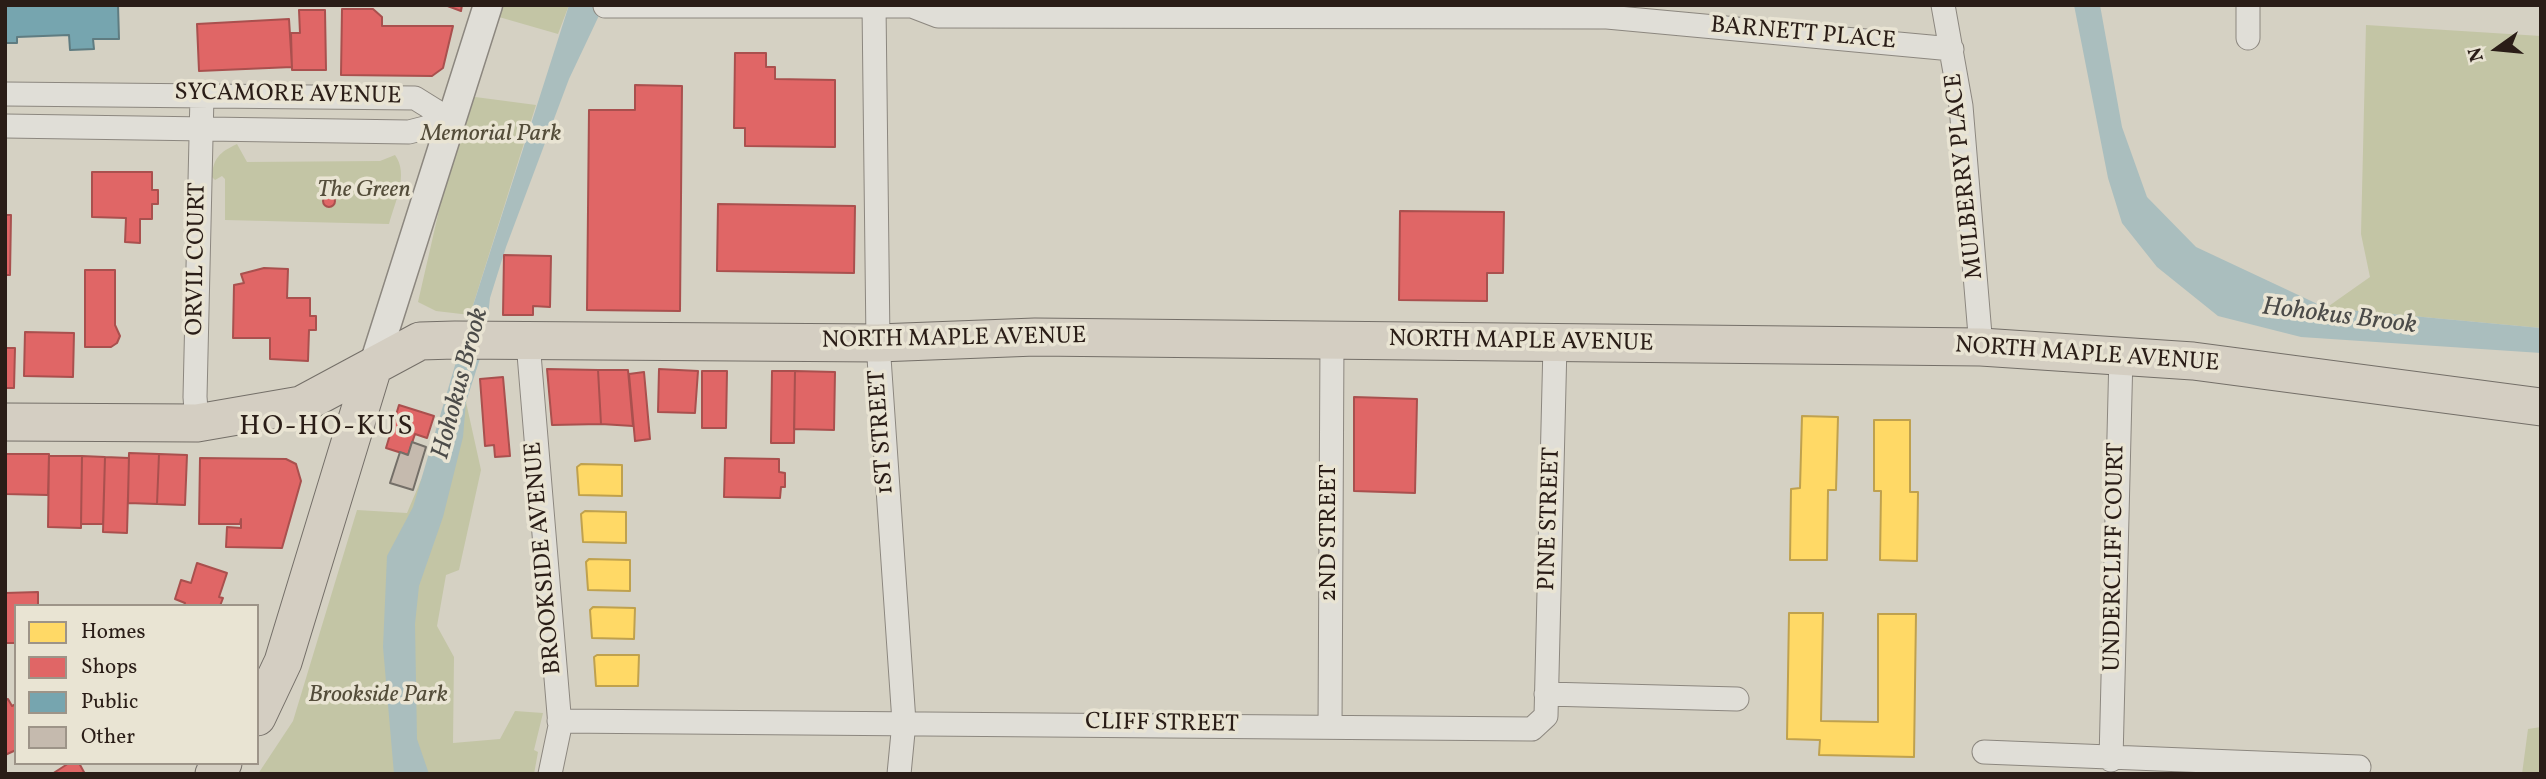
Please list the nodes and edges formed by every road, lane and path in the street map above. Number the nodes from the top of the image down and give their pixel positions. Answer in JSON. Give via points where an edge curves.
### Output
{"nodes":[{"id":1,"x":488,"y":5,"type":"edge"},
{"id":2,"x":1943,"y":5,"type":"edge"},
{"id":3,"x":2248,"y":5,"type":"edge"},
{"id":4,"x":605,"y":6,"type":"edge"},
{"id":5,"x":874,"y":6,"type":"edge"},
{"id":6,"x":2248,"y":38,"type":"dead end"},
{"id":7,"x":1952,"y":49,"type":"junction"},
{"id":8,"x":5,"y":94,"type":"edge"},
{"id":9,"x":202,"y":95,"type":"junction"},
{"id":10,"x":452,"y":121,"type":"junction"},
{"id":11,"x":5,"y":126,"type":"edge"},
{"id":12,"x":201,"y":129,"type":"junction"},
{"id":13,"x":1332,"y":340,"type":"junction"},
{"id":14,"x":513,"y":341,"type":"junction"},
{"id":15,"x":878,"y":344,"type":"junction"},
{"id":16,"x":1555,"y":344,"type":"junction"},
{"id":17,"x":1981,"y":347,"type":"junction"},
{"id":18,"x":2121,"y":354,"type":"junction"},
{"id":19,"x":373,"y":367,"type":"junction"},
{"id":20,"x":2541,"y":407,"type":"edge"},
{"id":21,"x":5,"y":422,"type":"edge"},
{"id":22,"x":197,"y":423,"type":"junction"},
{"id":23,"x":1546,"y":694,"type":"junction"},
{"id":24,"x":1737,"y":699,"type":"dead end"},
{"id":25,"x":259,"y":713,"type":"edge"},
{"id":26,"x":559,"y":721,"type":"junction"},
{"id":27,"x":904,"y":722,"type":"junction"},
{"id":28,"x":1330,"y":727,"type":"junction"},
{"id":29,"x":1984,"y":752,"type":"dead end"},
{"id":30,"x":2111,"y":760,"type":"junction"},
{"id":31,"x":2358,"y":767,"type":"dead end"},
{"id":32,"x":550,"y":774,"type":"edge"},
{"id":33,"x":899,"y":774,"type":"edge"}],
"edges":[{"from":1,"to":10,"type":"street"},
{"from":2,"to":7,"type":"street","name":"MULBERRY PLACE"},
{"from":3,"to":6,"type":"street"},
{"from":4,"to":5,"type":"street","name":"BARNETT PLACE"},
{"from":5,"to":7,"type":"street","name":"BARNETT PLACE","via":[[912,6],[938,16],[1607,17]]},
{"from":5,"to":15,"type":"street","name":"1ST STREET"},
{"from":7,"to":17,"type":"street","name":"MULBERRY PLACE"},
{"from":8,"to":9,"type":"street","name":"SYCAMORE AVENUE"},
{"from":9,"to":10,"type":"street","name":"SYCAMORE AVENUE","via":[[415,98]]},
{"from":9,"to":12,"type":"street","name":"ORVIL COURT"},
{"from":10,"to":12,"type":"street","name":"SYCAMORE AVENUE","via":[[409,132]]},
{"from":10,"to":19,"type":"street"},
{"from":11,"to":12,"type":"street","name":"SYCAMORE AVENUE"},
{"from":12,"to":22,"type":"street","name":"ORVIL COURT"},
{"from":13,"to":15,"type":"main road","name":"NORTH MAPLE AVENUE","via":[[1035,337]]},
{"from":13,"to":16,"type":"main road","name":"NORTH MAPLE AVENUE"},
{"from":13,"to":28,"type":"street","name":"2ND STREET"},
{"from":14,"to":15,"type":"main road","name":"NORTH MAPLE AVENUE"},
{"from":14,"to":19,"type":"main road","name":"NORTH MAPLE AVENUE","via":[[420,341]]},
{"from":14,"to":26,"type":"street","name":"BROOKSIDE AVENUE"},
{"from":15,"to":27,"type":"street","name":"1ST STREET"},
{"from":16,"to":17,"type":"main road","name":"NORTH MAPLE AVENUE"},
{"from":16,"to":23,"type":"street","name":"PINE STREET"},
{"from":17,"to":18,"type":"main road","name":"NORTH MAPLE AVENUE"},
{"from":18,"to":20,"type":"main road","name":"NORTH MAPLE AVENUE"},
{"from":18,"to":30,"type":"street","name":"UNDERCLIFF COURT"},
{"from":19,"to":22,"type":"main road","name":"NORTH MAPLE AVENUE","via":[[301,405]]},
{"from":19,"to":25,"type":"main road","via":[[283,662]]},
{"from":21,"to":22,"type":"main road","name":"NORTH MAPLE AVENUE"},
{"from":23,"to":24,"type":"street"},
{"from":23,"to":28,"type":"street","name":"CLIFF STREET","via":[[1546,716],[1532,729]]},
{"from":26,"to":27,"type":"street","name":"CLIFF STREET"},
{"from":26,"to":32,"type":"street","name":"BROOKSIDE AVENUE"},
{"from":27,"to":28,"type":"street","name":"CLIFF STREET"},
{"from":27,"to":33,"type":"street","name":"1ST STREET"},
{"from":29,"to":30,"type":"street"},
{"from":30,"to":31,"type":"street"}]}
